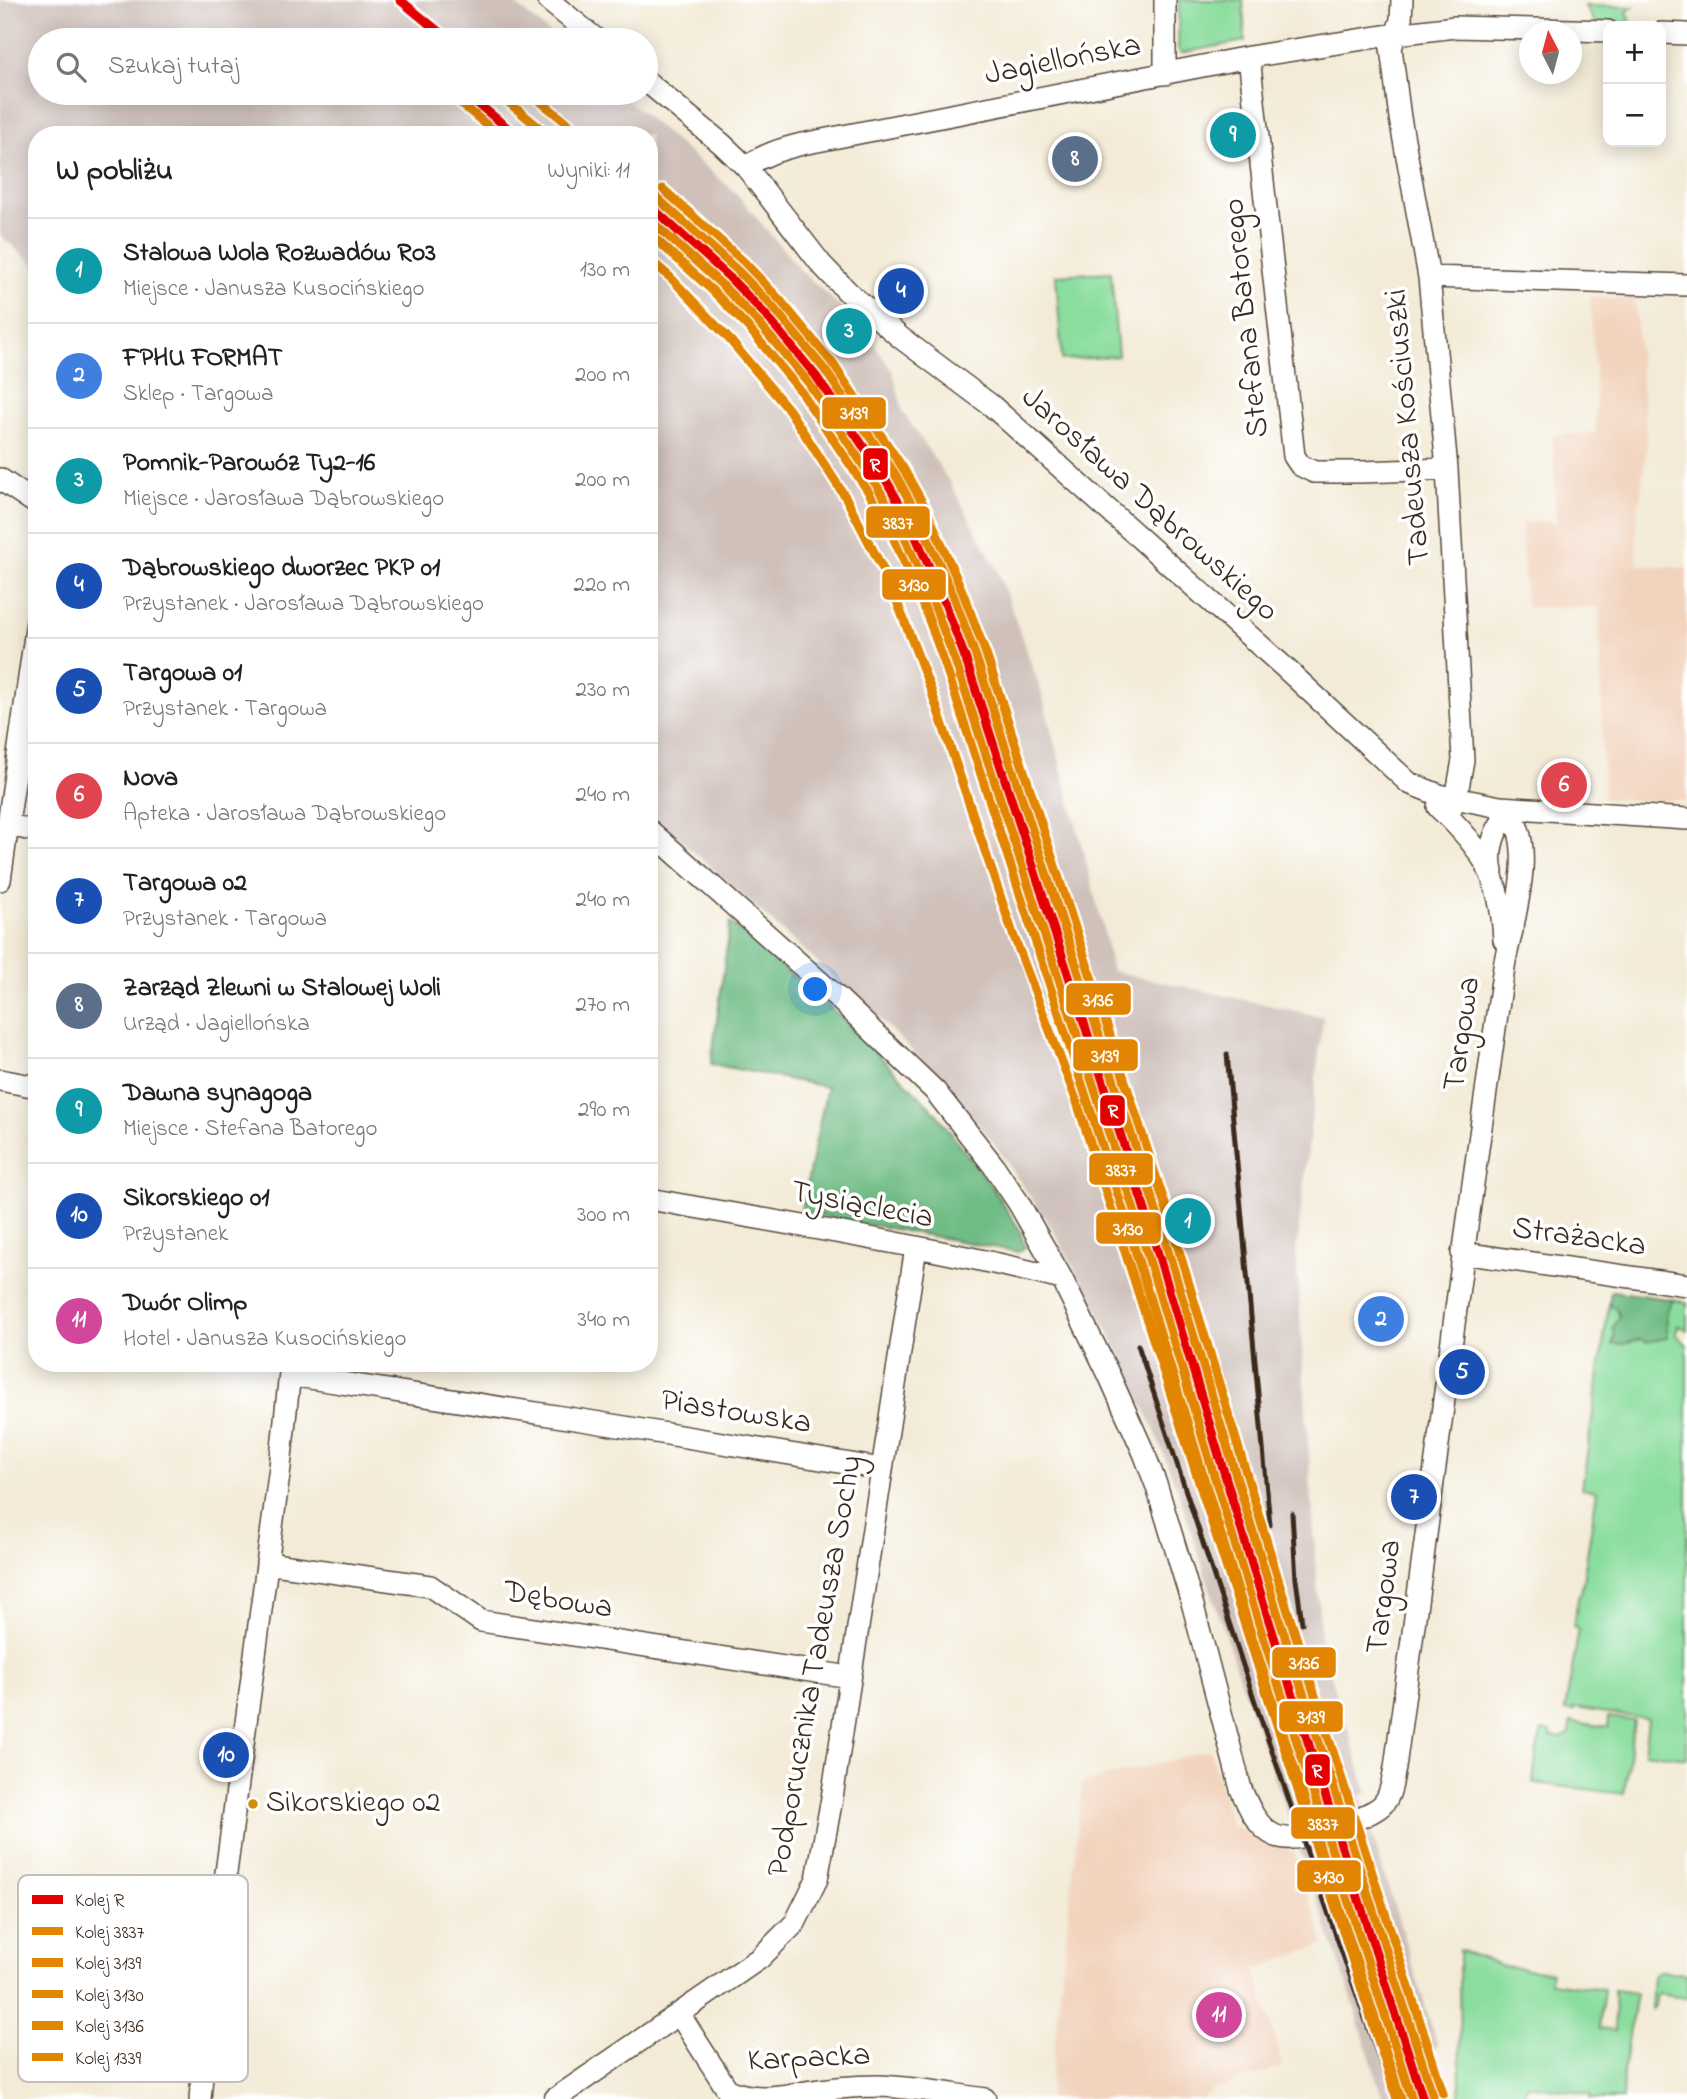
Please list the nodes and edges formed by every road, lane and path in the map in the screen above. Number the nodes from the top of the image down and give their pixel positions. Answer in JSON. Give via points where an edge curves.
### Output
{"nodes":[{"id":1,"x":548,"y":0,"type":"edge"},
{"id":2,"x":1165,"y":0,"type":"edge"},
{"id":3,"x":1402,"y":0,"type":"edge"},
{"id":4,"x":582,"y":28,"type":"edge"},
{"id":5,"x":1603,"y":31,"type":"edge"},
{"id":6,"x":1666,"y":33,"type":"edge"},
{"id":7,"x":1395,"y":34,"type":"junction"},
{"id":8,"x":1687,"y":34,"type":"edge"},
{"id":9,"x":1249,"y":57,"type":"junction"},
{"id":10,"x":1166,"y":74,"type":"junction"},
{"id":11,"x":658,"y":90,"type":"edge"},
{"id":12,"x":746,"y":167,"type":"junction"},
{"id":13,"x":1429,"y":277,"type":"junction"},
{"id":14,"x":1687,"y":285,"type":"edge"},
{"id":15,"x":1447,"y":469,"type":"junction"},
{"id":16,"x":0,"y":479,"type":"edge"},
{"id":17,"x":28,"y":498,"type":"edge"},
{"id":18,"x":28,"y":685,"type":"edge"},
{"id":19,"x":1412,"y":784,"type":"joint"},
{"id":20,"x":1451,"y":807,"type":"junction"},
{"id":21,"x":1512,"y":810,"type":"junction"},
{"id":22,"x":1687,"y":819,"type":"edge"},
{"id":23,"x":8,"y":825,"type":"junction"},
{"id":24,"x":28,"y":829,"type":"edge"},
{"id":25,"x":658,"y":838,"type":"edge"},
{"id":26,"x":1493,"y":877,"type":"junction"},
{"id":27,"x":0,"y":880,"type":"edge"},
{"id":28,"x":1505,"y":963,"type":"junction"},
{"id":29,"x":0,"y":1080,"type":"edge"},
{"id":30,"x":28,"y":1085,"type":"edge"},
{"id":31,"x":658,"y":1201,"type":"edge"},
{"id":32,"x":916,"y":1247,"type":"junction"},
{"id":33,"x":1462,"y":1253,"type":"junction"},
{"id":34,"x":1062,"y":1279,"type":"junction"},
{"id":35,"x":1687,"y":1285,"type":"edge"},
{"id":36,"x":290,"y":1372,"type":"edge"},
{"id":37,"x":307,"y":1372,"type":"edge"},
{"id":38,"x":882,"y":1469,"type":"junction"},
{"id":39,"x":267,"y":1563,"type":"junction"},
{"id":40,"x":850,"y":1677,"type":"junction"},
{"id":41,"x":225,"y":1875,"type":"edge"},
{"id":42,"x":679,"y":2014,"type":"junction"},
{"id":43,"x":555,"y":2099,"type":"edge"},
{"id":44,"x":985,"y":2099,"type":"edge"}],
"edges":[{"from":1,"to":4,"type":"street"},
{"from":2,"to":10,"type":"street"},
{"from":3,"to":7,"type":"street","name":"Tadeusza Kościuszki"},
{"from":5,"to":7,"type":"street","name":"Jagiellońska","via":[[1455,27]]},
{"from":6,"to":8,"type":"street"},
{"from":7,"to":9,"type":"street","name":"Jagiellońska"},
{"from":7,"to":13,"type":"street","name":"Tadeusza Kościuszki","via":[[1391,48],[1400,118]]},
{"from":9,"to":10,"type":"street","name":"Jagiellońska"},
{"from":9,"to":15,"type":"street","name":"Stefana Batorego","via":[[1294,456],[1300,466],[1314,472]]},
{"from":10,"to":12,"type":"street","name":"Jagiellońska","via":[[802,144],[773,152]]},
{"from":11,"to":12,"type":"street","name":"Jarosława Dąbrowskiego"},
{"from":12,"to":19,"type":"street","name":"Jarosława Dąbrowskiego","via":[[849,293],[1011,423]]},
{"from":13,"to":14,"type":"street"},
{"from":13,"to":15,"type":"street","name":"Tadeusza Kościuszki"},
{"from":15,"to":20,"type":"street","name":"Tadeusza Kościuszki","via":[[1463,757]]},
{"from":16,"to":17,"type":"street"},
{"from":18,"to":23,"type":"street"},
{"from":19,"to":20,"type":"street","name":"Targowa"},
{"from":20,"to":21,"type":"street"},
{"from":20,"to":26,"type":"street","name":"Targowa"},
{"from":21,"to":22,"type":"street"},
{"from":21,"to":26,"type":"street","via":[[1492,844]]},
{"from":21,"to":28,"type":"street","name":"Targowa","via":[[1522,851],[1518,901]]},
{"from":23,"to":24,"type":"street"},
{"from":23,"to":27,"type":"street"},
{"from":25,"to":34,"type":"street","via":[[935,1091],[1018,1202]]},
{"from":26,"to":28,"type":"street","name":"Targowa"},
{"from":28,"to":33,"type":"street","name":"Targowa"},
{"from":29,"to":30,"type":"street"},
{"from":31,"to":32,"type":"street","name":"Tysiąclecia"},
{"from":32,"to":34,"type":"street","name":"Tysiąclecia"},
{"from":32,"to":38,"type":"street","name":"Podporucznika Tadeusza Sochy"},
{"from":33,"to":34,"type":"street","name":"Targowa","via":[[1389,1795],[1373,1812],[1290,1839],[1275,1836],[1260,1824],[1241,1789],[1157,1487]]},
{"from":33,"to":35,"type":"street","name":"Strażacka"},
{"from":36,"to":39,"type":"street"},
{"from":37,"to":38,"type":"street","name":"Piastowska"},
{"from":38,"to":40,"type":"street","name":"Podporucznika Tadeusza Sochy"},
{"from":39,"to":40,"type":"street","name":"Dębowa","via":[[430,1586],[481,1621]]},
{"from":39,"to":41,"type":"street"},
{"from":40,"to":42,"type":"street","name":"Podporucznika Tadeusza Sochy","via":[[817,1879],[795,1923],[760,1958]]},
{"from":42,"to":43,"type":"street","name":"Podporucznika Tadeusza Sochy"},
{"from":42,"to":44,"type":"street","name":"Karpacka","via":[[727,2089],[746,2099],[881,2086]]}]}
